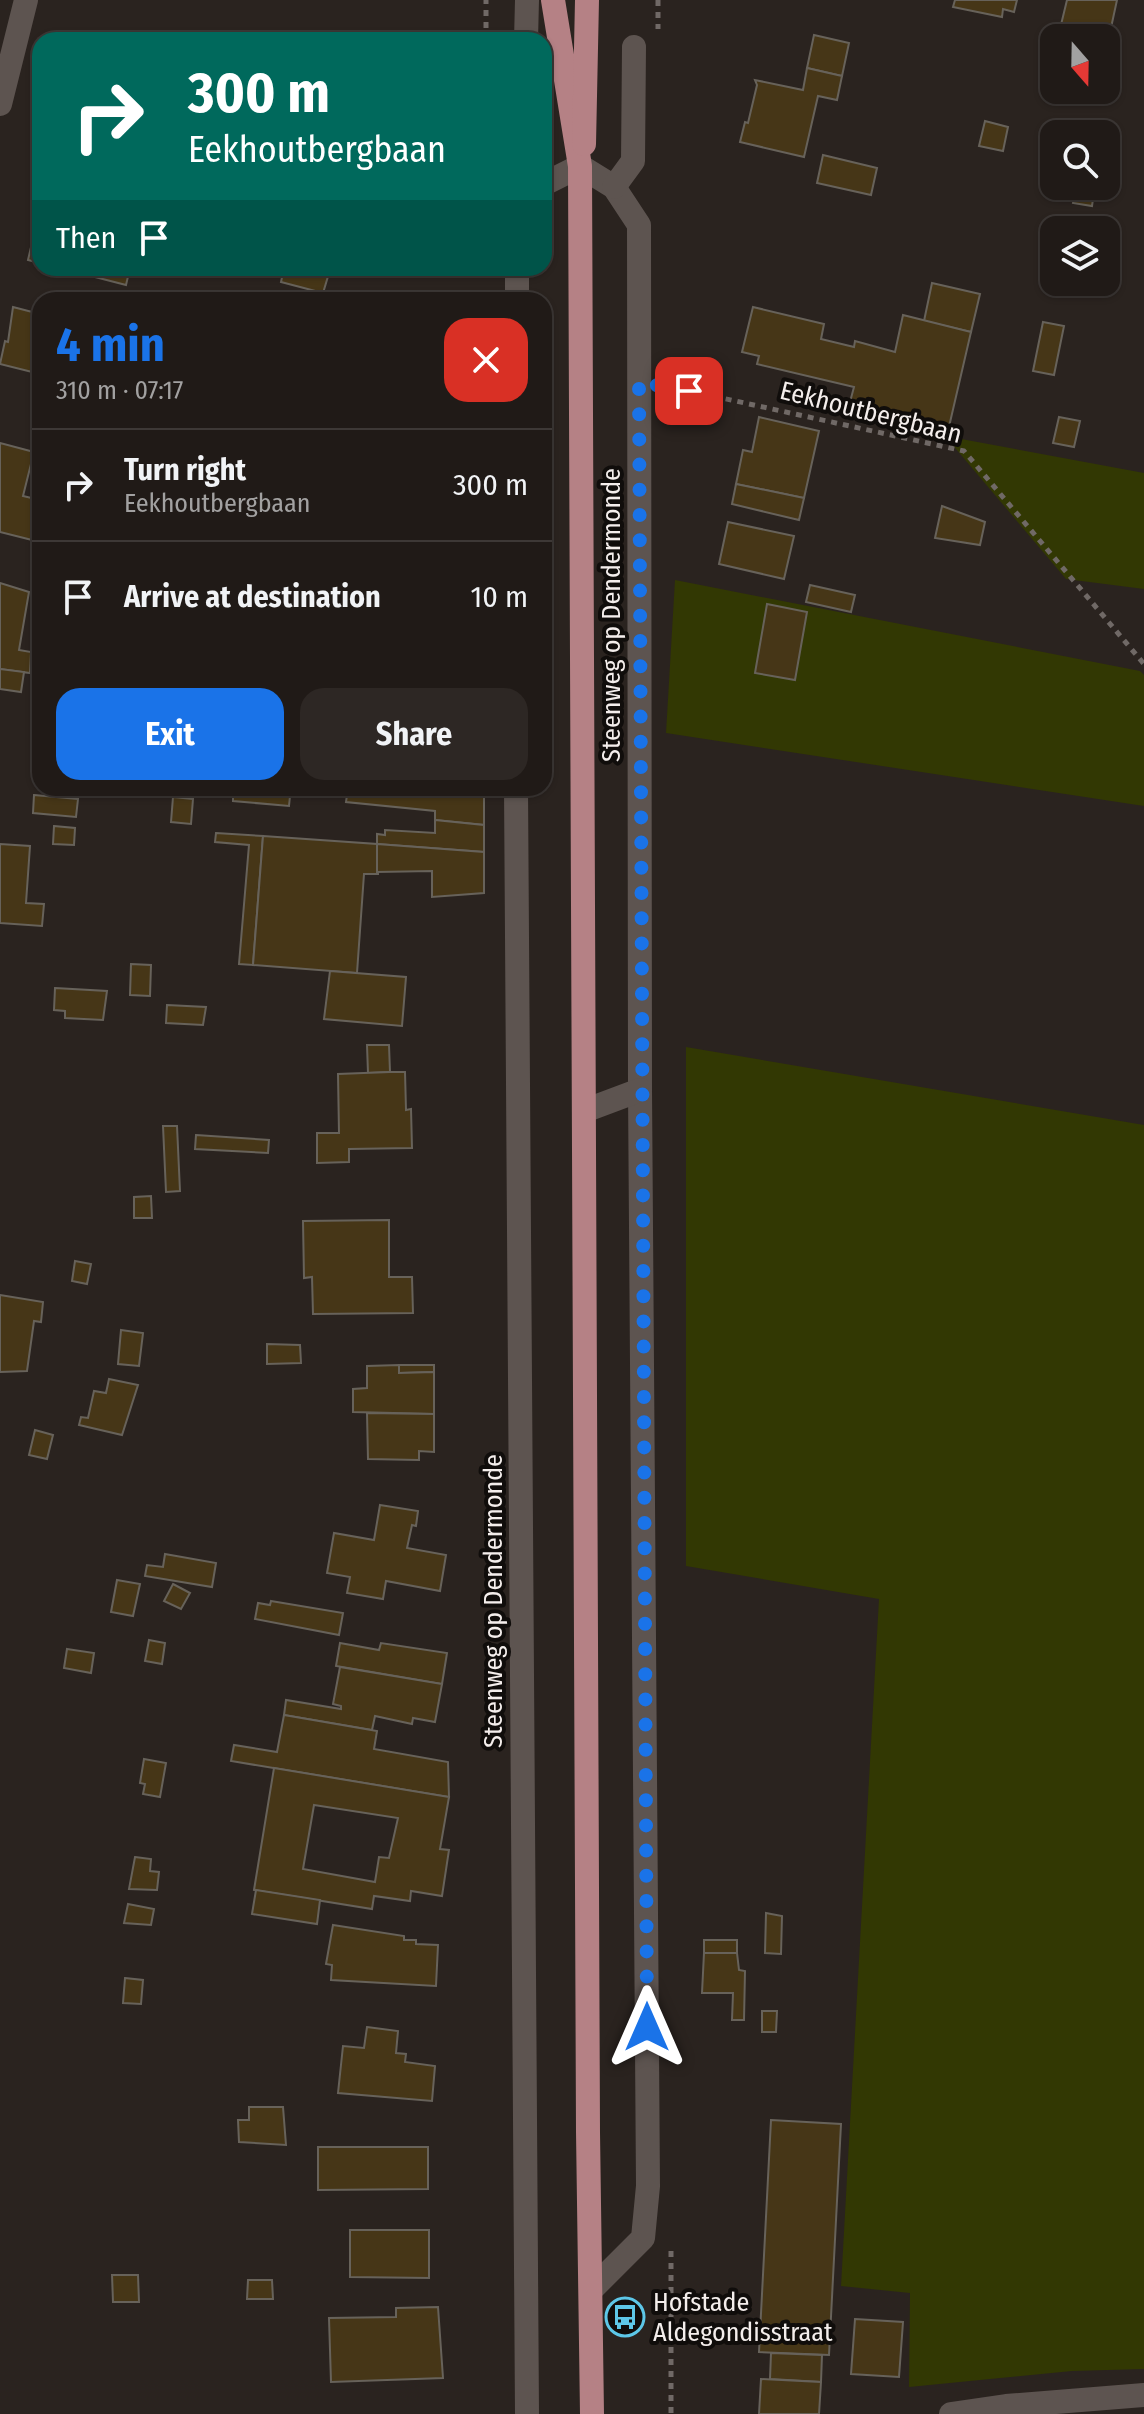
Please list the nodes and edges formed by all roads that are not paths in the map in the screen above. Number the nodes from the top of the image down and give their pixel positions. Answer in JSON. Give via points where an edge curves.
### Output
{"nodes":[{"id":1,"x":26,"y":0,"type":"edge"},
{"id":2,"x":527,"y":0,"type":"edge"},
{"id":3,"x":553,"y":0,"type":"edge"},
{"id":4,"x":587,"y":0,"type":"edge"},
{"id":5,"x":526,"y":32,"type":"edge"},
{"id":6,"x":634,"y":47,"type":"dead end"},
{"id":7,"x":0,"y":104,"type":"edge"},
{"id":8,"x":580,"y":166,"type":"junction"},
{"id":9,"x":552,"y":180,"type":"edge"},
{"id":10,"x":614,"y":187,"type":"junction"},
{"id":11,"x":516,"y":796,"type":"edge"},
{"id":12,"x":640,"y":1090,"type":"junction"},
{"id":13,"x":584,"y":1111,"type":"junction"},
{"id":14,"x":592,"y":2289,"type":"junction"},
{"id":15,"x":1144,"y":2395,"type":"edge"},
{"id":16,"x":527,"y":2414,"type":"edge"},
{"id":17,"x":592,"y":2414,"type":"edge"},
{"id":18,"x":951,"y":2414,"type":"edge"}],
"edges":[{"from":1,"to":7,"type":"street"},
{"from":2,"to":5,"type":"street"},
{"from":3,"to":8,"type":"main road","name":"Steenweg op Dendermonde"},
{"from":4,"to":8,"type":"main road","name":"Steenweg op Dendermonde","via":[[587,133]]},
{"from":6,"to":10,"type":"street","via":[[633,161]]},
{"from":8,"to":9,"type":"street"},
{"from":8,"to":10,"type":"street","name":"Steenweg op Dendermonde"},
{"from":8,"to":13,"type":"main road","name":"Steenweg op Dendermonde"},
{"from":10,"to":12,"type":"street","name":"Steenweg op Dendermonde","via":[[639,225]]},
{"from":11,"to":16,"type":"street","name":"Steenweg op Dendermonde"},
{"from":12,"to":13,"type":"street"},
{"from":12,"to":14,"type":"street","name":"Steenweg op Dendermonde","via":[[648,2186],[643,2238]]},
{"from":13,"to":14,"type":"main road","name":"Steenweg op Dendermonde"},
{"from":14,"to":17,"type":"main road","name":"Steenweg op Dendermonde"},
{"from":15,"to":18,"type":"street"}]}
